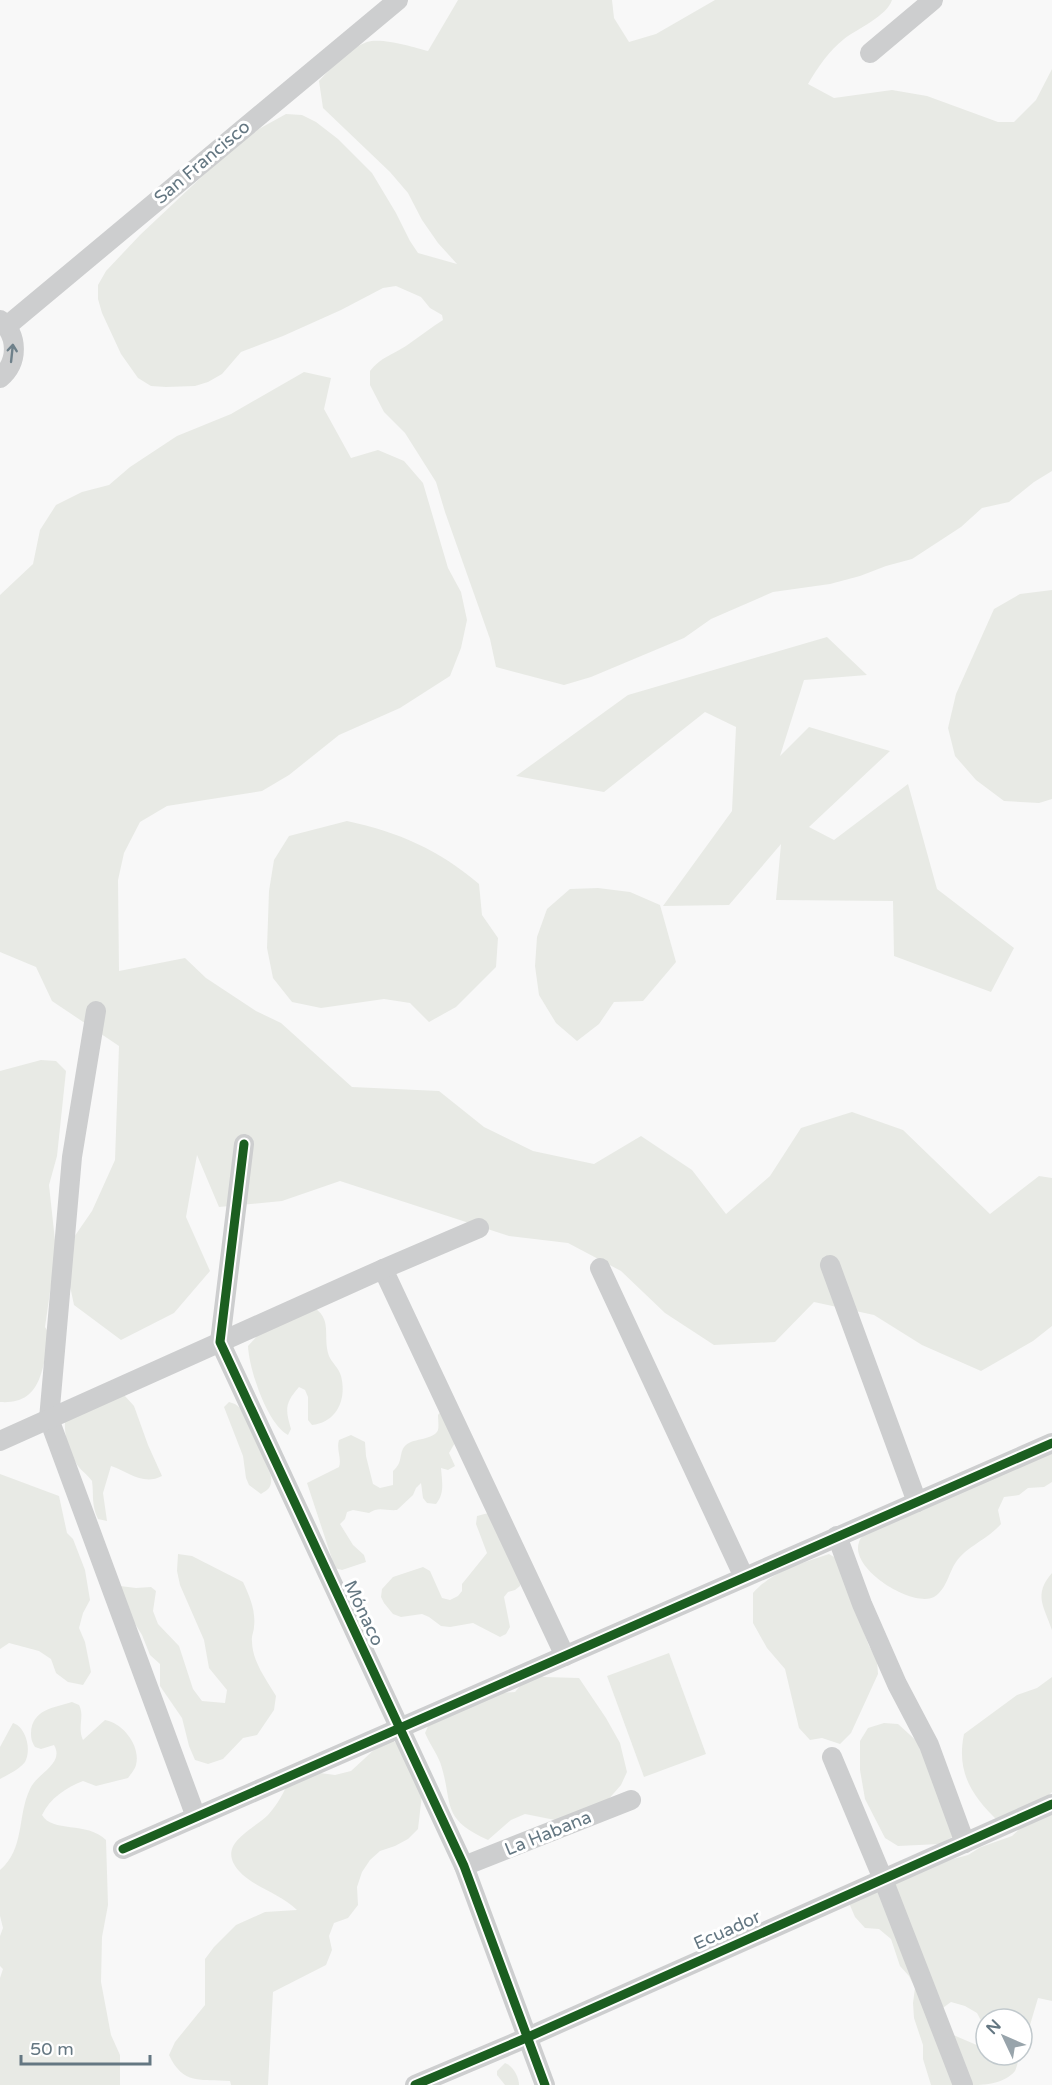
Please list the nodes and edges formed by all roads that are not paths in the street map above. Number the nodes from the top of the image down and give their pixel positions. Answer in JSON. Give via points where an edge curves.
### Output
{"nodes":[{"id":1,"x":398,"y":0,"type":"edge"},
{"id":2,"x":933,"y":0,"type":"edge"},
{"id":3,"x":870,"y":53,"type":"dead end"},
{"id":4,"x":3,"y":323,"type":"edge"},
{"id":5,"x":0,"y":378,"type":"edge"},
{"id":6,"x":96,"y":1011,"type":"dead end"},
{"id":7,"x":244,"y":1144,"type":"dead end"},
{"id":8,"x":479,"y":1228,"type":"dead end"},
{"id":9,"x":830,"y":1264,"type":"dead end"},
{"id":10,"x":600,"y":1268,"type":"dead end"},
{"id":11,"x":382,"y":1269,"type":"junction"},
{"id":12,"x":220,"y":1342,"type":"junction"},
{"id":13,"x":49,"y":1419,"type":"junction"},
{"id":14,"x":0,"y":1441,"type":"edge"},
{"id":15,"x":1052,"y":1443,"type":"edge"},
{"id":16,"x":917,"y":1502,"type":"junction"},
{"id":17,"x":837,"y":1536,"type":"junction"},
{"id":18,"x":744,"y":1577,"type":"junction"},
{"id":19,"x":565,"y":1656,"type":"junction"},
{"id":20,"x":400,"y":1728,"type":"junction"},
{"id":21,"x":832,"y":1758,"type":"dead end"},
{"id":22,"x":631,"y":1800,"type":"dead end"},
{"id":23,"x":1052,"y":1804,"type":"edge"},
{"id":24,"x":196,"y":1817,"type":"junction"},
{"id":25,"x":965,"y":1843,"type":"junction"},
{"id":26,"x":123,"y":1849,"type":"dead end"},
{"id":27,"x":464,"y":1866,"type":"junction"},
{"id":28,"x":883,"y":1879,"type":"junction"},
{"id":29,"x":526,"y":2038,"type":"junction"},
{"id":30,"x":415,"y":2085,"type":"edge"},
{"id":31,"x":544,"y":2085,"type":"edge"},
{"id":32,"x":963,"y":2085,"type":"edge"}],
"edges":[{"from":1,"to":4,"type":"street","name":"San Francisco"},
{"from":2,"to":3,"type":"street"},
{"from":5,"to":4,"type":"street","one_way":true,"via":[[12,362],[15,349],[13,337]]},
{"from":6,"to":13,"type":"street","via":[[72,1157]]},
{"from":7,"to":12,"type":"street"},
{"from":8,"to":11,"type":"street"},
{"from":9,"to":16,"type":"street"},
{"from":10,"to":18,"type":"street"},
{"from":11,"to":12,"type":"street"},
{"from":11,"to":19,"type":"street"},
{"from":12,"to":13,"type":"street"},
{"from":12,"to":20,"type":"street","name":"Mónaco"},
{"from":13,"to":14,"type":"street"},
{"from":13,"to":24,"type":"street"},
{"from":15,"to":16,"type":"street"},
{"from":16,"to":17,"type":"street"},
{"from":17,"to":18,"type":"street"},
{"from":17,"to":25,"type":"street","via":[[897,1684],[929,1744]]},
{"from":18,"to":19,"type":"street"},
{"from":19,"to":20,"type":"street"},
{"from":20,"to":24,"type":"street"},
{"from":20,"to":27,"type":"street","name":"Mónaco"},
{"from":21,"to":28,"type":"street"},
{"from":22,"to":27,"type":"street","name":"La Habana"},
{"from":23,"to":25,"type":"street","name":"Ecuador"},
{"from":24,"to":26,"type":"street"},
{"from":25,"to":28,"type":"street","name":"Ecuador"},
{"from":27,"to":29,"type":"street","name":"Mónaco"},
{"from":28,"to":29,"type":"street","name":"Ecuador"},
{"from":28,"to":32,"type":"street"},
{"from":29,"to":30,"type":"street","name":"Ecuador"},
{"from":29,"to":31,"type":"street","name":"Mónaco"}]}
